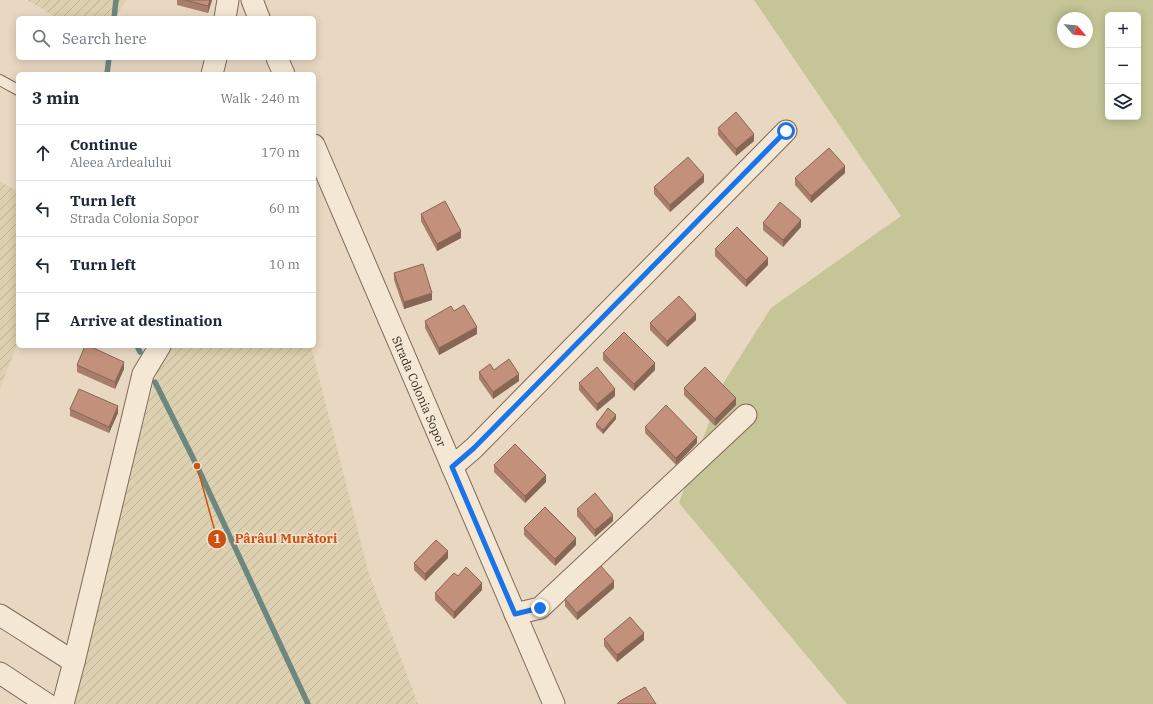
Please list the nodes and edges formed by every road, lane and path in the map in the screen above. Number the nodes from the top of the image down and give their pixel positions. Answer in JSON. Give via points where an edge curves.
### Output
{"nodes":[{"id":1,"x":228,"y":0,"type":"edge"},
{"id":2,"x":252,"y":0,"type":"edge"},
{"id":3,"x":224,"y":16,"type":"edge"},
{"id":4,"x":259,"y":16,"type":"edge"},
{"id":5,"x":216,"y":60,"type":"edge"},
{"id":6,"x":278,"y":60,"type":"edge"},
{"id":7,"x":212,"y":72,"type":"edge"},
{"id":8,"x":283,"y":72,"type":"edge"},
{"id":9,"x":0,"y":80,"type":"edge"},
{"id":10,"x":16,"y":89,"type":"edge"},
{"id":11,"x":786,"y":131,"type":"dead end"},
{"id":12,"x":316,"y":150,"type":"edge"},
{"id":13,"x":159,"y":348,"type":"edge"},
{"id":14,"x":746,"y":415,"type":"dead end"},
{"id":15,"x":452,"y":467,"type":"junction"},
{"id":16,"x":515,"y":614,"type":"junction"},
{"id":17,"x":0,"y":615,"type":"edge"},
{"id":18,"x":74,"y":662,"type":"junction"},
{"id":19,"x":0,"y":673,"type":"edge"},
{"id":20,"x":47,"y":704,"type":"edge"},
{"id":21,"x":63,"y":704,"type":"edge"},
{"id":22,"x":554,"y":704,"type":"edge"}],
"edges":[{"from":1,"to":3,"type":"street"},
{"from":2,"to":4,"type":"street"},
{"from":5,"to":7,"type":"street"},
{"from":6,"to":8,"type":"street"},
{"from":9,"to":10,"type":"lane"},
{"from":11,"to":15,"type":"street","via":[[474,448]]},
{"from":12,"to":15,"type":"street","name":"Strada Colonia Sopor"},
{"from":13,"to":18,"type":"street","via":[[143,374]]},
{"from":14,"to":16,"type":"street","via":[[540,608]]},
{"from":15,"to":16,"type":"street","name":"Strada Colonia Sopor"},
{"from":16,"to":22,"type":"street","name":"Strada Colonia Sopor"},
{"from":17,"to":18,"type":"street"},
{"from":18,"to":21,"type":"street"},
{"from":19,"to":20,"type":"street"}]}
